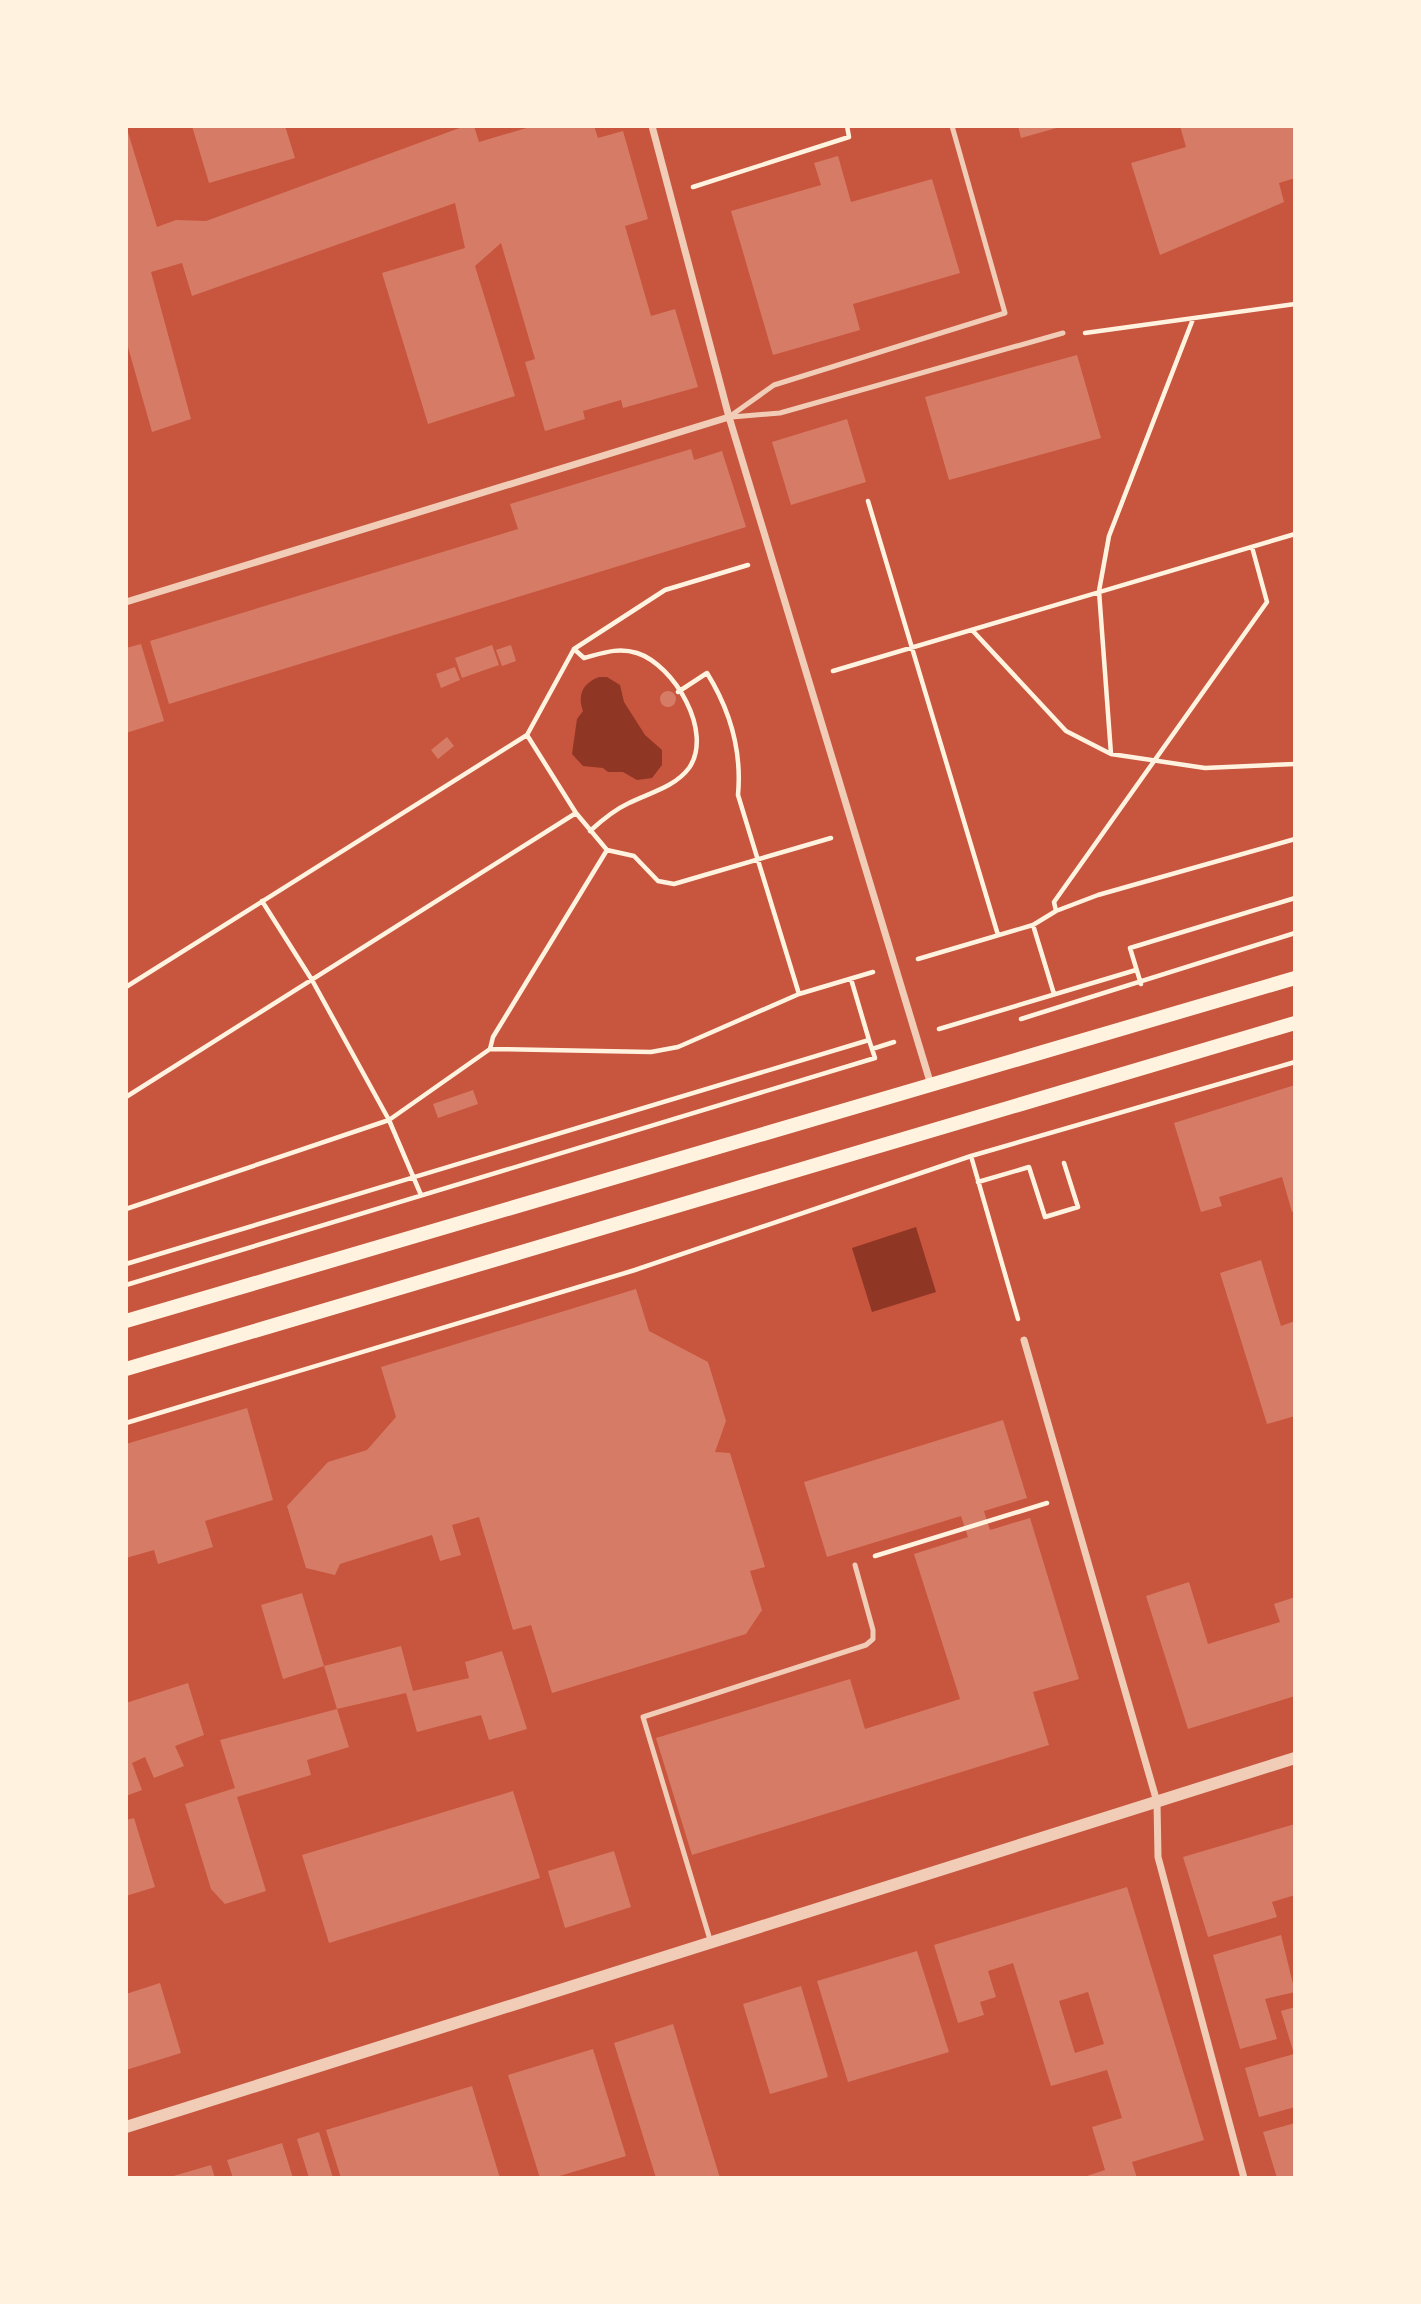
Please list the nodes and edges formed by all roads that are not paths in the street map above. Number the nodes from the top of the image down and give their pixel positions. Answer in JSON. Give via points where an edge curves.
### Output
{"nodes":[{"id":1,"x":652,"y":126,"type":"edge"},
{"id":2,"x":952,"y":126,"type":"edge"},
{"id":3,"x":1063,"y":333,"type":"road end"},
{"id":4,"x":729,"y":417,"type":"junction"},
{"id":5,"x":126,"y":602,"type":"edge"},
{"id":6,"x":1295,"y":978,"type":"edge"},
{"id":7,"x":1295,"y":1023,"type":"edge"},
{"id":8,"x":931,"y":1086,"type":"junction"},
{"id":9,"x":126,"y":1321,"type":"edge"},
{"id":10,"x":1024,"y":1340,"type":"road end"},
{"id":11,"x":126,"y":1369,"type":"edge"},
{"id":12,"x":855,"y":1565,"type":"road end"},
{"id":13,"x":1295,"y":1758,"type":"edge"},
{"id":14,"x":1157,"y":1802,"type":"junction"},
{"id":15,"x":711,"y":1943,"type":"junction"},
{"id":16,"x":126,"y":2127,"type":"edge"},
{"id":17,"x":1244,"y":2178,"type":"edge"}],
"edges":[{"from":1,"to":4,"type":"street"},
{"from":2,"to":4,"type":"lane","via":[[1004,313],[774,385]]},
{"from":3,"to":4,"type":"lane","via":[[780,413]]},
{"from":4,"to":5,"type":"street"},
{"from":4,"to":8,"type":"street"},
{"from":6,"to":8,"type":"main road"},
{"from":7,"to":11,"type":"main road"},
{"from":8,"to":9,"type":"main road"},
{"from":10,"to":14,"type":"street"},
{"from":12,"to":15,"type":"lane","via":[[873,1630],[873,1639],[866,1645],[643,1717]]},
{"from":13,"to":14,"type":"street"},
{"from":14,"to":15,"type":"street"},
{"from":14,"to":17,"type":"street","via":[[1158,1857]]},
{"from":15,"to":16,"type":"street"}]}
